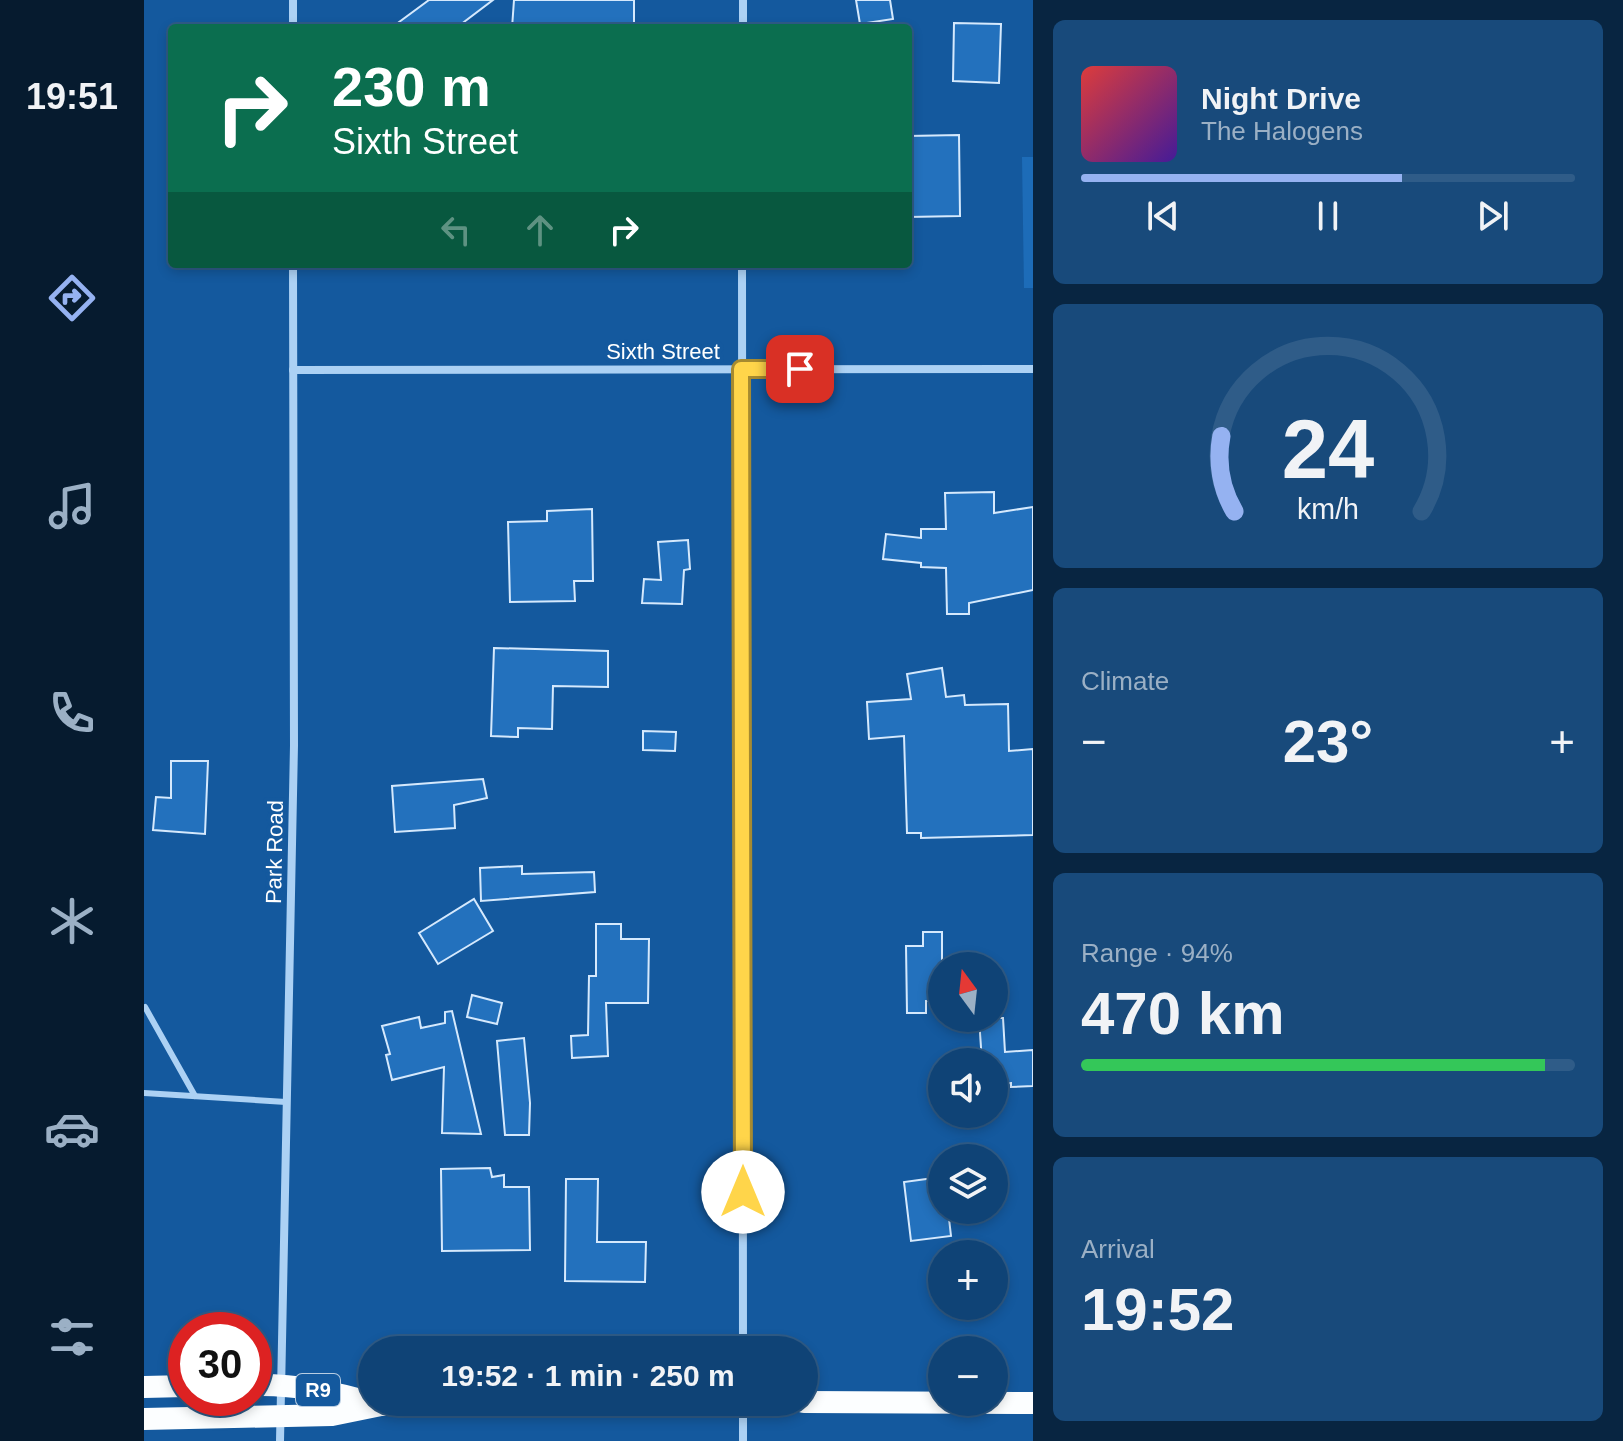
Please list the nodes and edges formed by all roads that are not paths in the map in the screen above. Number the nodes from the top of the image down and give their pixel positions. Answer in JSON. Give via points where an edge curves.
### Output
{"nodes":[{"id":1,"x":293,"y":0,"type":"edge"},
{"id":2,"x":743,"y":0,"type":"edge"},
{"id":3,"x":293,"y":24,"type":"edge"},
{"id":4,"x":743,"y":24,"type":"edge"},
{"id":5,"x":293,"y":268,"type":"edge"},
{"id":6,"x":742,"y":268,"type":"edge"},
{"id":7,"x":741,"y":369,"type":"junction"},
{"id":8,"x":1033,"y":369,"type":"edge"},
{"id":9,"x":293,"y":370,"type":"junction"},
{"id":10,"x":144,"y":1007,"type":"edge"},
{"id":11,"x":144,"y":1093,"type":"edge"},
{"id":12,"x":195,"y":1096,"type":"junction"},
{"id":13,"x":286,"y":1102,"type":"junction"},
{"id":14,"x":743,"y":1336,"type":"edge"},
{"id":15,"x":272,"y":1384,"type":"edge"},
{"id":16,"x":281,"y":1384,"type":"junction"},
{"id":17,"x":168,"y":1386,"type":"edge"},
{"id":18,"x":144,"y":1387,"type":"edge"},
{"id":19,"x":358,"y":1399,"type":"edge"},
{"id":20,"x":818,"y":1402,"type":"edge"},
{"id":21,"x":1033,"y":1403,"type":"edge"},
{"id":22,"x":358,"y":1410,"type":"edge"},
{"id":23,"x":743,"y":1416,"type":"edge"},
{"id":24,"x":281,"y":1417,"type":"junction"},
{"id":25,"x":144,"y":1419,"type":"edge"},
{"id":26,"x":280,"y":1441,"type":"edge"},
{"id":27,"x":743,"y":1441,"type":"edge"}],
"edges":[{"from":1,"to":3,"type":"street"},
{"from":2,"to":4,"type":"street"},
{"from":5,"to":9,"type":"street","name":"Park Road"},
{"from":6,"to":7,"type":"street"},
{"from":7,"to":8,"type":"street","name":"Sixth Street"},
{"from":7,"to":9,"type":"street","name":"Sixth Street"},
{"from":7,"to":14,"type":"street"},
{"from":9,"to":13,"type":"street","name":"Park Road","via":[[294,745]]},
{"from":10,"to":12,"type":"lane"},
{"from":11,"to":12,"type":"lane"},
{"from":12,"to":13,"type":"lane"},
{"from":13,"to":16,"type":"street","name":"Park Road"},
{"from":15,"to":16,"type":"highway","number":"R9"},
{"from":16,"to":19,"type":"highway","number":"R9"},
{"from":16,"to":24,"type":"street","name":"Park Road"},
{"from":17,"to":18,"type":"highway"},
{"from":20,"to":21,"type":"highway"},
{"from":22,"to":24,"type":"highway","number":"R9"},
{"from":23,"to":27,"type":"street"},
{"from":24,"to":25,"type":"highway","number":"R9"},
{"from":24,"to":26,"type":"street","name":"Park Road"}]}
